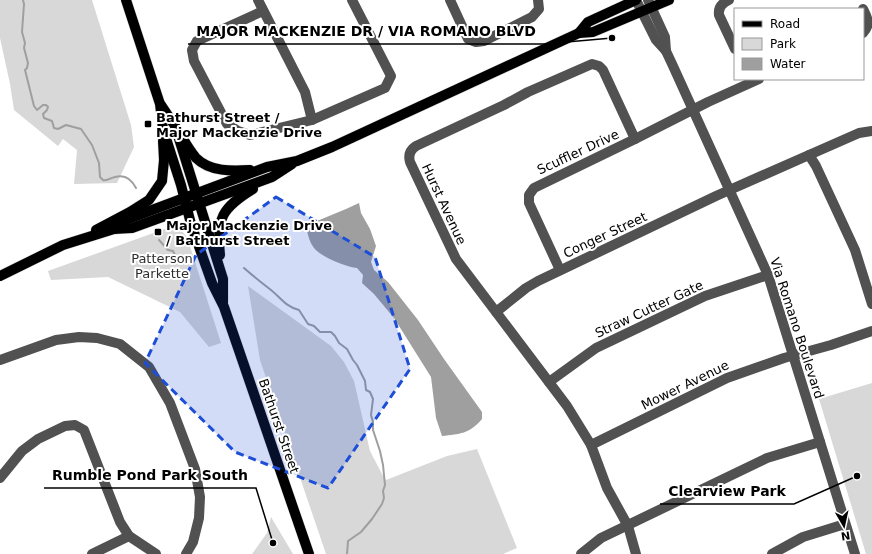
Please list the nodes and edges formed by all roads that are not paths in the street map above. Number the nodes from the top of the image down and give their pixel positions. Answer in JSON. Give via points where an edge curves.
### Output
{"nodes":[{"id":1,"x":126,"y":0,"type":"edge"},
{"id":2,"x":258,"y":0,"type":"edge"},
{"id":3,"x":352,"y":0,"type":"edge"},
{"id":4,"x":450,"y":0,"type":"edge"},
{"id":5,"x":538,"y":0,"type":"edge"},
{"id":6,"x":636,"y":0,"type":"edge"},
{"id":7,"x":669,"y":0,"type":"edge"},
{"id":8,"x":729,"y":0,"type":"edge"},
{"id":9,"x":647,"y":6,"type":"edge"},
{"id":10,"x":263,"y":11,"type":"junction"},
{"id":11,"x":864,"y":11,"type":"edge"},
{"id":12,"x":864,"y":32,"type":"edge"},
{"id":13,"x":579,"y":33,"type":"junction"},
{"id":14,"x":734,"y":47,"type":"edge"},
{"id":15,"x":754,"y":80,"type":"edge"},
{"id":16,"x":160,"y":104,"type":"junction"},
{"id":17,"x":693,"y":109,"type":"junction"},
{"id":18,"x":312,"y":120,"type":"junction"},
{"id":19,"x":175,"y":126,"type":"junction"},
{"id":20,"x":163,"y":129,"type":"junction"},
{"id":21,"x":872,"y":131,"type":"edge"},
{"id":22,"x":635,"y":139,"type":"junction"},
{"id":23,"x":809,"y":155,"type":"junction"},
{"id":24,"x":296,"y":161,"type":"junction"},
{"id":25,"x":262,"y":169,"type":"junction"},
{"id":26,"x":272,"y":177,"type":"junction"},
{"id":27,"x":730,"y":190,"type":"junction"},
{"id":28,"x":196,"y":194,"type":"junction"},
{"id":29,"x":186,"y":203,"type":"junction"},
{"id":30,"x":199,"y":204,"type":"junction"},
{"id":31,"x":81,"y":239,"type":"junction"},
{"id":32,"x":560,"y":270,"type":"junction"},
{"id":33,"x":768,"y":275,"type":"junction"},
{"id":34,"x":0,"y":276,"type":"edge"},
{"id":35,"x":222,"y":279,"type":"junction"},
{"id":36,"x":872,"y":304,"type":"edge"},
{"id":37,"x":224,"y":307,"type":"junction"},
{"id":38,"x":496,"y":312,"type":"junction"},
{"id":39,"x":872,"y":331,"type":"edge"},
{"id":40,"x":794,"y":356,"type":"junction"},
{"id":41,"x":0,"y":360,"type":"edge"},
{"id":42,"x":549,"y":382,"type":"junction"},
{"id":43,"x":820,"y":442,"type":"junction"},
{"id":44,"x":590,"y":445,"type":"junction"},
{"id":45,"x":0,"y":478,"type":"edge"},
{"id":46,"x":845,"y":524,"type":"junction"},
{"id":47,"x":628,"y":526,"type":"junction"},
{"id":48,"x":129,"y":536,"type":"junction"},
{"id":49,"x":92,"y":554,"type":"edge"},
{"id":50,"x":156,"y":554,"type":"edge"},
{"id":51,"x":186,"y":554,"type":"edge"},
{"id":52,"x":309,"y":554,"type":"edge"},
{"id":53,"x":581,"y":554,"type":"edge"},
{"id":54,"x":636,"y":554,"type":"edge"},
{"id":55,"x":772,"y":554,"type":"edge"},
{"id":56,"x":854,"y":554,"type":"edge"}],
"edges":[{"from":1,"to":16,"type":"main road","name":"Bathurst Street"},
{"from":2,"to":10,"type":"street"},
{"from":3,"to":18,"type":"street","via":[[391,76],[386,88]]},
{"from":4,"to":5,"type":"street","via":[[468,39],[476,42],[484,41],[532,17],[540,9]]},
{"from":6,"to":9,"type":"street","name":"Via Romano Boulevard"},
{"from":6,"to":13,"type":"main road","via":[[588,22]]},
{"from":7,"to":9,"type":"main road"},
{"from":8,"to":14,"type":"street","via":[[721,5],[718,15]]},
{"from":9,"to":13,"type":"main road","via":[[593,32]]},
{"from":9,"to":17,"type":"street","name":"Via Romano Boulevard","via":[[656,40],[666,51]]},
{"from":10,"to":18,"type":"street","via":[[305,92]]},
{"from":10,"to":18,"type":"street","via":[[196,41],[192,50],[194,61],[227,124],[238,131],[250,135]]},
{"from":11,"to":12,"type":"street","via":[[868,27]]},
{"from":13,"to":24,"type":"main road","via":[[388,122]]},
{"from":15,"to":17,"type":"street","name":"Scuffler Drive"},
{"from":16,"to":19,"type":"main road","name":"Bathurst Street"},
{"from":16,"to":20,"type":"main road","name":"Bathurst Street"},
{"from":17,"to":22,"type":"street","name":"Scuffler Drive"},
{"from":17,"to":27,"type":"street","name":"Via Romano Boulevard"},
{"from":19,"to":25,"type":"main road","via":[[197,159],[211,167],[231,171]]},
{"from":19,"to":28,"type":"main road","name":"Bathurst Street"},
{"from":20,"to":29,"type":"main road","name":"Bathurst Street"},
{"from":20,"to":31,"type":"main road","via":[[162,181],[149,200]]},
{"from":21,"to":23,"type":"street","name":"Conger Street","via":[[859,133]]},
{"from":22,"to":32,"type":"street","name":"Scuffler Drive","via":[[537,185],[531,192],[529,203]]},
{"from":22,"to":38,"type":"street","name":"Hurst Avenue","via":[[603,70],[593,64],[528,92],[411,149],[410,162],[452,253]]},
{"from":23,"to":27,"type":"street","name":"Conger Street"},
{"from":23,"to":36,"type":"street","via":[[855,250]]},
{"from":24,"to":25,"type":"main road"},
{"from":24,"to":26,"type":"main road"},
{"from":25,"to":28,"type":"main road"},
{"from":26,"to":30,"type":"main road"},
{"from":26,"to":35,"type":"main road","via":[[226,209],[218,236]]},
{"from":27,"to":32,"type":"street","name":"Conger Street"},
{"from":27,"to":33,"type":"street","name":"Via Romano Boulevard"},
{"from":28,"to":29,"type":"main road"},
{"from":28,"to":30,"type":"main road","name":"Bathurst Street"},
{"from":29,"to":30,"type":"main road"},
{"from":29,"to":31,"type":"main road","via":[[128,218],[114,229]]},
{"from":29,"to":37,"type":"main road","name":"Bathurst Street","via":[[212,283]]},
{"from":30,"to":35,"type":"main road","name":"Bathurst Street"},
{"from":31,"to":34,"type":"main road","via":[[63,245]]},
{"from":32,"to":38,"type":"street","name":"Conger Street","via":[[526,288]]},
{"from":33,"to":40,"type":"street","name":"Via Romano Boulevard"},
{"from":33,"to":42,"type":"street","name":"Straw Cutter Gate","via":[[705,296],[602,345]]},
{"from":35,"to":37,"type":"main road","name":"Bathurst Street"},
{"from":37,"to":52,"type":"main road","name":"Bathurst Street"},
{"from":38,"to":42,"type":"street","name":"Hurst Avenue"},
{"from":39,"to":40,"type":"street","name":"Mower Avenue"},
{"from":40,"to":43,"type":"street","name":"Via Romano Boulevard"},
{"from":40,"to":44,"type":"street","name":"Mower Avenue","via":[[727,378]]},
{"from":41,"to":51,"type":"street","via":[[56,340],[79,337],[97,338],[120,344],[149,367],[170,403],[194,469],[200,497],[199,518],[193,542]]},
{"from":42,"to":44,"type":"street","name":"Hurst Avenue","via":[[571,411]]},
{"from":43,"to":46,"type":"street","name":"Via Romano Boulevard"},
{"from":43,"to":47,"type":"street","via":[[767,458]]},
{"from":44,"to":47,"type":"street","name":"Hurst Avenue","via":[[607,488]]},
{"from":45,"to":48,"type":"street","via":[[22,451],[38,439],[65,426],[75,426],[84,430],[120,522]]},
{"from":46,"to":55,"type":"street","via":[[803,537]]},
{"from":46,"to":56,"type":"street","name":"Via Romano Boulevard"},
{"from":47,"to":53,"type":"street","via":[[601,538]]},
{"from":47,"to":54,"type":"street","name":"Hurst Avenue"},
{"from":48,"to":49,"type":"street"},
{"from":48,"to":50,"type":"street"}]}
